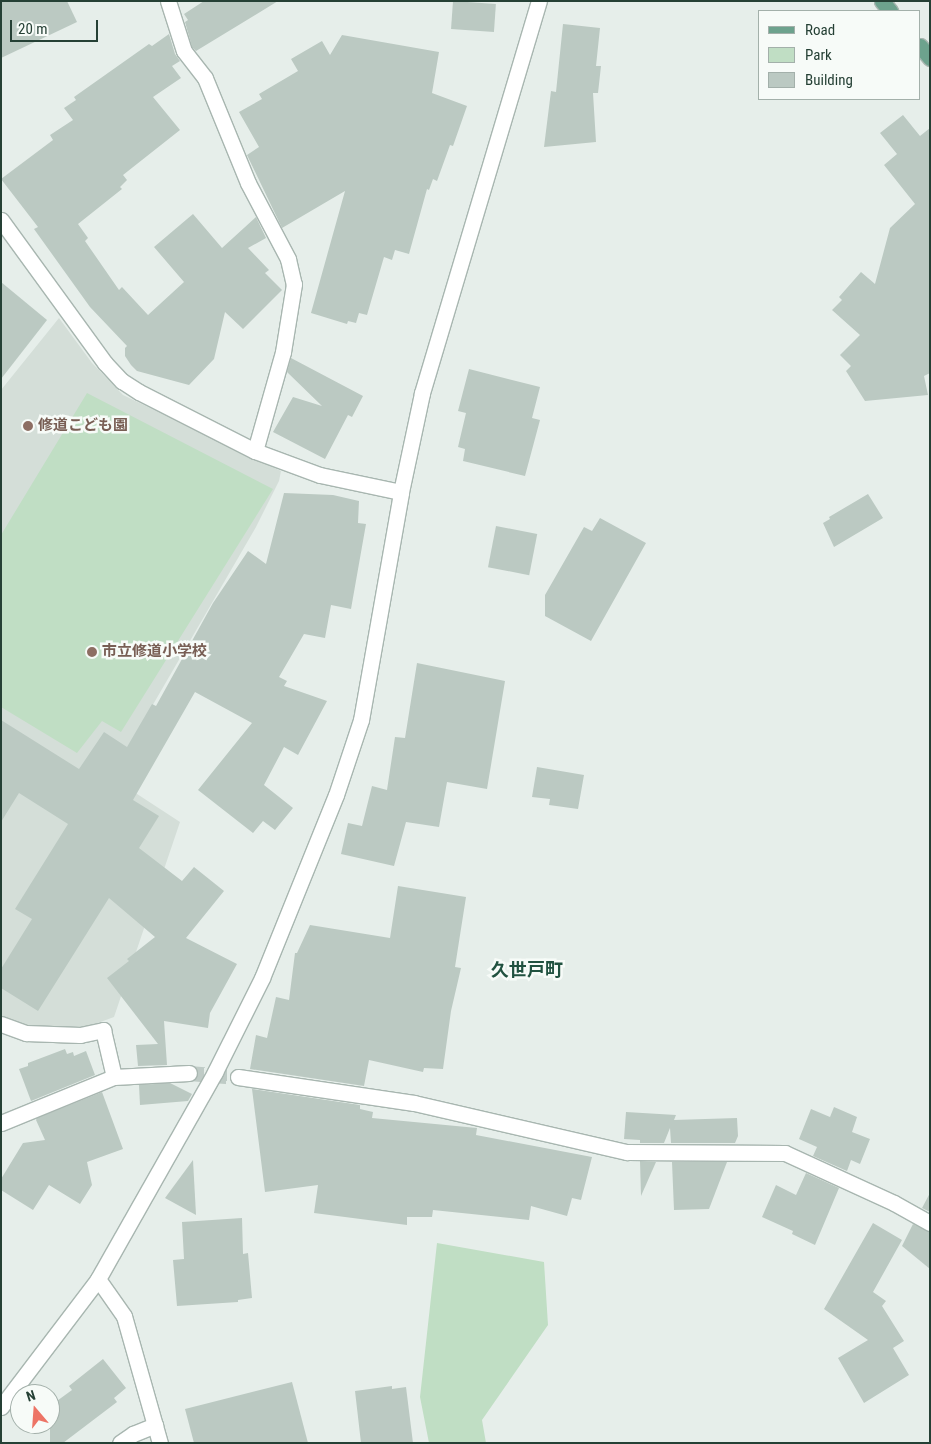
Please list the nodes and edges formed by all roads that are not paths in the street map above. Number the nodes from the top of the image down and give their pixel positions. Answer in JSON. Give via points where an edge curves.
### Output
{"nodes":[{"id":1,"x":168,"y":1,"type":"edge"},
{"id":2,"x":539,"y":1,"type":"edge"},
{"id":3,"x":921,"y":47,"type":"edge"},
{"id":4,"x":930,"y":58,"type":"edge"},
{"id":5,"x":1,"y":220,"type":"edge"},
{"id":6,"x":255,"y":451,"type":"junction"},
{"id":7,"x":401,"y":492,"type":"junction"},
{"id":8,"x":1,"y":1024,"type":"edge"},
{"id":9,"x":189,"y":1073,"type":"tunnel mouth"},
{"id":10,"x":114,"y":1077,"type":"junction"},
{"id":11,"x":238,"y":1077,"type":"tunnel mouth"},
{"id":12,"x":1,"y":1122,"type":"edge"},
{"id":13,"x":930,"y":1223,"type":"edge"},
{"id":14,"x":98,"y":1279,"type":"junction"},
{"id":15,"x":1,"y":1406,"type":"edge"},
{"id":16,"x":156,"y":1425,"type":"junction"},
{"id":17,"x":120,"y":1443,"type":"edge"},
{"id":18,"x":160,"y":1443,"type":"edge"}],
"edges":[{"from":1,"to":6,"type":"street","via":[[184,51],[205,78],[248,183],[288,259],[294,284],[283,352]]},
{"from":2,"to":7,"type":"street","via":[[422,393]]},
{"from":3,"to":4,"type":"main road"},
{"from":5,"to":6,"type":"street","via":[[105,363],[122,381]]},
{"from":6,"to":7,"type":"street","via":[[320,475]]},
{"from":7,"to":14,"type":"street","via":[[361,720],[336,795],[262,978],[215,1072]]},
{"from":8,"to":10,"type":"street","via":[[26,1033],[80,1035],[103,1030]]},
{"from":9,"to":10,"type":"street"},
{"from":10,"to":12,"type":"street"},
{"from":11,"to":13,"type":"street","via":[[414,1103],[627,1152],[785,1153]]},
{"from":14,"to":15,"type":"street"},
{"from":14,"to":16,"type":"street","via":[[124,1316]]},
{"from":16,"to":17,"type":"street"},
{"from":16,"to":18,"type":"street"}]}
